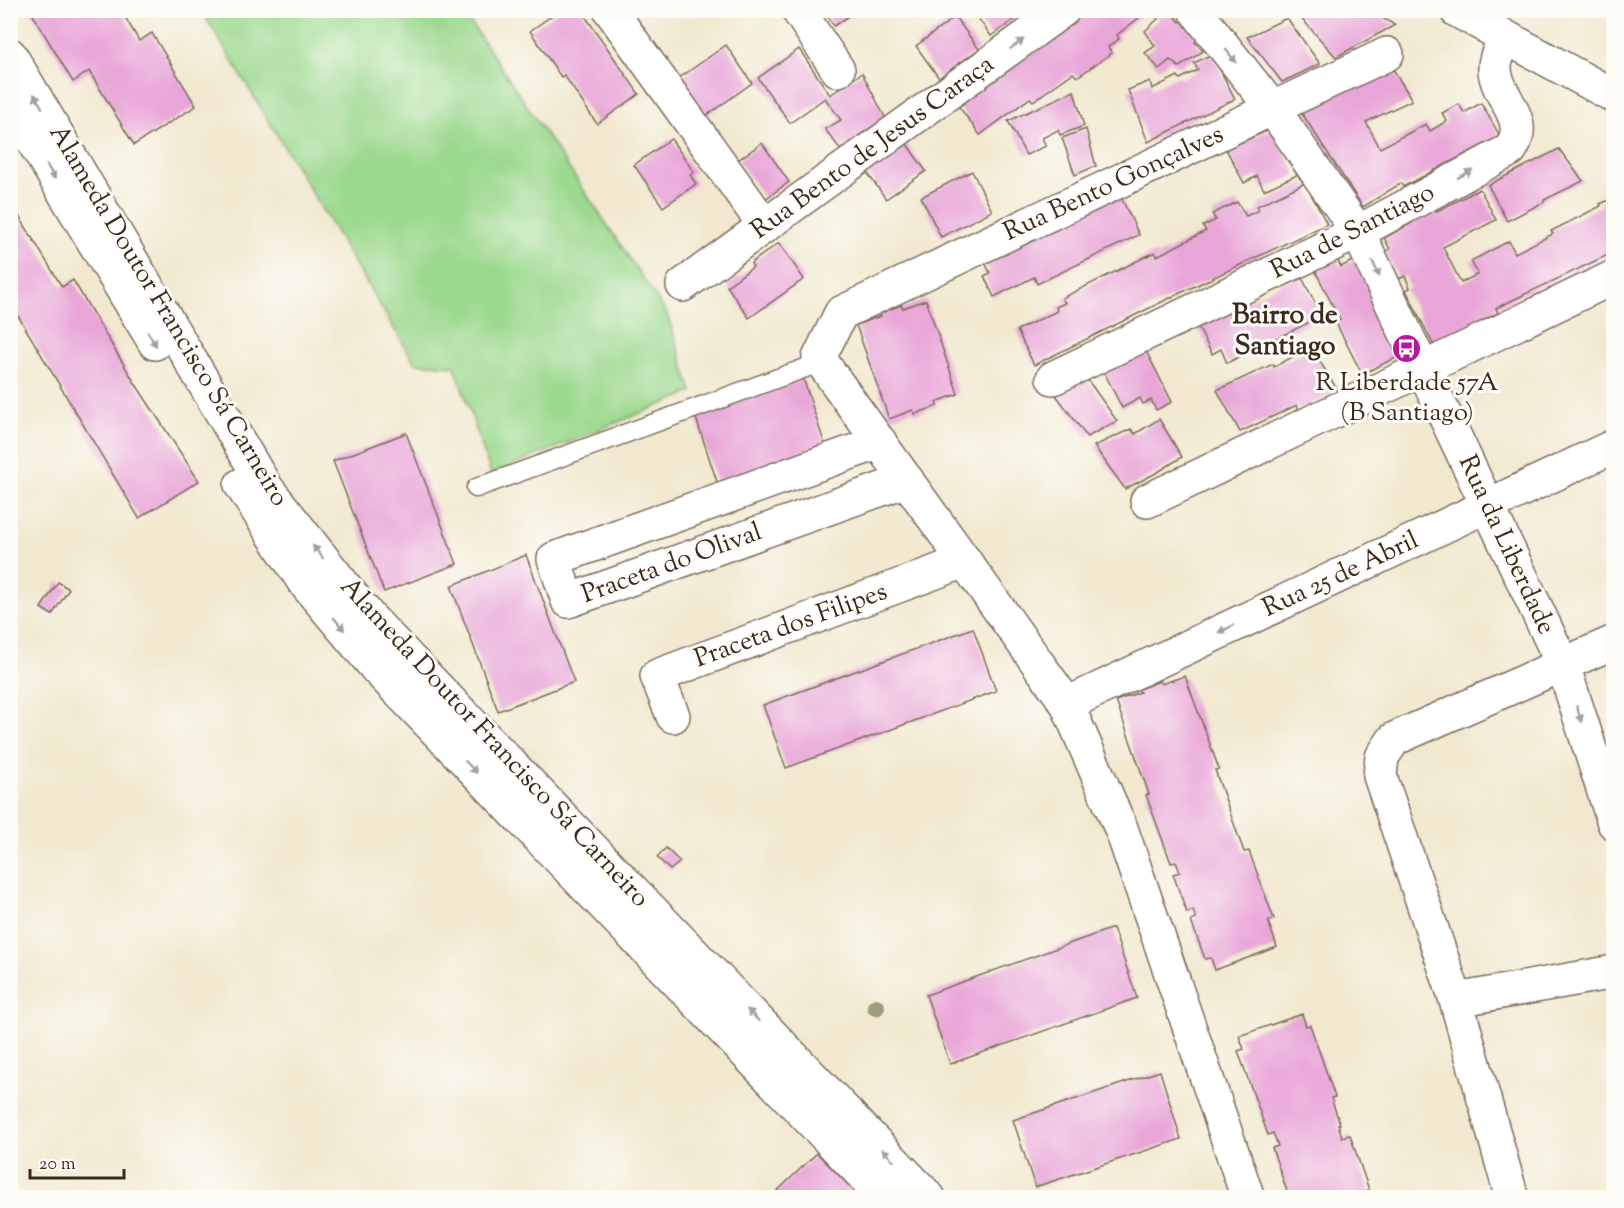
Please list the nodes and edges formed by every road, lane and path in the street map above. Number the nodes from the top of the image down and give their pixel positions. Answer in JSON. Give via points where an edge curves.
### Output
{"nodes":[{"id":1,"x":610,"y":10,"type":"edge"},
{"id":2,"x":798,"y":10,"type":"edge"},
{"id":3,"x":1063,"y":10,"type":"edge"},
{"id":4,"x":1195,"y":10,"type":"edge"},
{"id":5,"x":1456,"y":10,"type":"edge"},
{"id":6,"x":1505,"y":38,"type":"junction"},
{"id":7,"x":1387,"y":54,"type":"dead end"},
{"id":8,"x":10,"y":55,"type":"edge"},
{"id":9,"x":838,"y":70,"type":"dead end"},
{"id":10,"x":1614,"y":96,"type":"edge"},
{"id":11,"x":10,"y":103,"type":"edge"},
{"id":12,"x":1273,"y":109,"type":"junction"},
{"id":13,"x":765,"y":226,"type":"junction"},
{"id":14,"x":1358,"y":232,"type":"junction"},
{"id":15,"x":1614,"y":277,"type":"edge"},
{"id":16,"x":683,"y":285,"type":"dead end"},
{"id":17,"x":822,"y":362,"type":"junction"},
{"id":18,"x":1423,"y":369,"type":"junction"},
{"id":19,"x":1053,"y":378,"type":"dead end"},
{"id":20,"x":880,"y":442,"type":"junction"},
{"id":21,"x":1614,"y":446,"type":"edge"},
{"id":22,"x":907,"y":480,"type":"junction"},
{"id":23,"x":477,"y":488,"type":"dead end"},
{"id":24,"x":1147,"y":501,"type":"dead end"},
{"id":25,"x":1488,"y":506,"type":"junction"},
{"id":26,"x":965,"y":561,"type":"junction"},
{"id":27,"x":1614,"y":642,"type":"edge"},
{"id":28,"x":1563,"y":666,"type":"junction"},
{"id":29,"x":1067,"y":704,"type":"junction"},
{"id":30,"x":673,"y":716,"type":"dead end"},
{"id":31,"x":1614,"y":823,"type":"edge"},
{"id":32,"x":1614,"y":972,"type":"edge"},
{"id":33,"x":1456,"y":1000,"type":"junction"},
{"id":34,"x":885,"y":1197,"type":"edge"},
{"id":35,"x":929,"y":1197,"type":"edge"},
{"id":36,"x":1248,"y":1197,"type":"edge"},
{"id":37,"x":1512,"y":1197,"type":"edge"}],
"edges":[{"from":1,"to":13,"type":"street"},
{"from":2,"to":9,"type":"street"},
{"from":13,"to":3,"type":"street","name":"Rua Bento de Jesus Caraça","one_way":true},
{"from":4,"to":12,"type":"street","name":"Rua da Liberdade","one_way":true},
{"from":5,"to":6,"type":"street"},
{"from":6,"to":10,"type":"street"},
{"from":14,"to":6,"type":"street","name":"Rua de Santiago","one_way":true,"via":[[1510,150],[1518,129],[1495,69]]},
{"from":7,"to":12,"type":"street","name":"Rua Bento Gonçalves"},
{"from":35,"to":8,"type":"street","name":"Alameda Doutor Francisco Sá Carneiro","one_way":true,"via":[[369,617],[265,486]]},
{"from":11,"to":34,"type":"street","name":"Alameda Doutor Francisco Sá Carneiro","one_way":true,"via":[[304,582],[377,669]]},
{"from":12,"to":14,"type":"street","name":"Rua da Liberdade"},
{"from":12,"to":17,"type":"street","name":"Rua Bento Gonçalves","via":[[841,313],[819,358]]},
{"from":13,"to":16,"type":"street","name":"Rua Bento de Jesus Caraça"},
{"from":14,"to":18,"type":"street","name":"Rua da Liberdade","one_way":true},
{"from":14,"to":19,"type":"street","name":"Rua de Santiago"},
{"from":15,"to":18,"type":"street"},
{"from":17,"to":20,"type":"street"},
{"from":17,"to":23,"type":"lane"},
{"from":18,"to":24,"type":"street"},
{"from":18,"to":25,"type":"street","name":"Rua da Liberdade"},
{"from":20,"to":22,"type":"street"},
{"from":20,"to":22,"type":"street","name":"Praceta do Olival","via":[[554,559],[568,602]]},
{"from":21,"to":25,"type":"street","name":"Rua 25 de Abril"},
{"from":22,"to":26,"type":"street"},
{"from":25,"to":28,"type":"street","name":"Rua da Liberdade"},
{"from":25,"to":29,"type":"street","name":"Rua 25 de Abril","one_way":true},
{"from":26,"to":29,"type":"street"},
{"from":26,"to":30,"type":"street","name":"Praceta dos Filipes","via":[[657,676]]},
{"from":27,"to":28,"type":"street"},
{"from":28,"to":31,"type":"street","name":"Rua da Liberdade","one_way":true},
{"from":28,"to":33,"type":"street","via":[[1394,740],[1382,757],[1380,776]]},
{"from":29,"to":36,"type":"street","via":[[1122,831]]},
{"from":32,"to":33,"type":"street"},
{"from":33,"to":37,"type":"street"}]}
